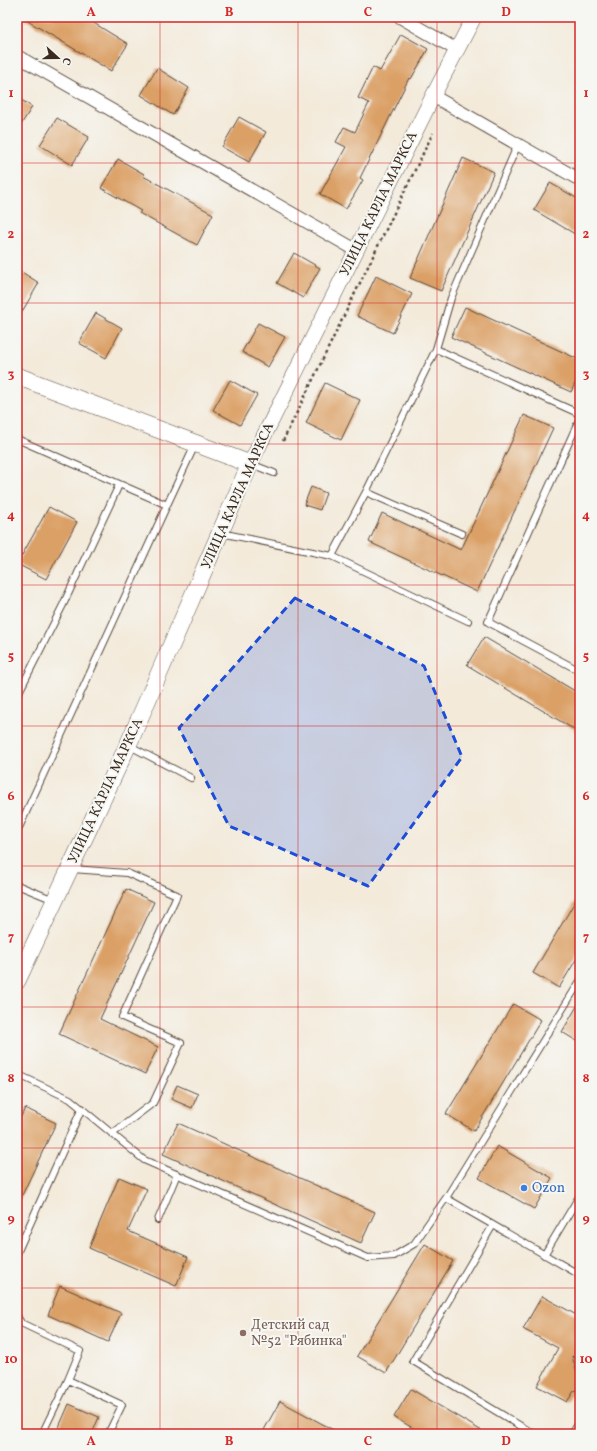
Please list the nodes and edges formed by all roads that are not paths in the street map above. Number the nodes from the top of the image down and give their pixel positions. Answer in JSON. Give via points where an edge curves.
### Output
{"nodes":[{"id":1,"x":400,"y":17,"type":"edge"},
{"id":2,"x":474,"y":17,"type":"edge"},
{"id":3,"x":457,"y":50,"type":"junction"},
{"id":4,"x":17,"y":56,"type":"edge"},
{"id":5,"x":433,"y":96,"type":"junction"},
{"id":6,"x":518,"y":144,"type":"junction"},
{"id":7,"x":580,"y":180,"type":"edge"},
{"id":8,"x":356,"y":250,"type":"junction"},
{"id":9,"x":436,"y":349,"type":"junction"},
{"id":10,"x":17,"y":376,"type":"edge"},
{"id":11,"x":580,"y":414,"type":"edge"},
{"id":12,"x":580,"y":418,"type":"edge"},
{"id":13,"x":17,"y":439,"type":"edge"},
{"id":14,"x":196,"y":443,"type":"junction"},
{"id":15,"x":250,"y":464,"type":"junction"},
{"id":16,"x":274,"y":473,"type":"dead end"},
{"id":17,"x":119,"y":485,"type":"junction"},
{"id":18,"x":366,"y":492,"type":"junction"},
{"id":19,"x":167,"y":505,"type":"junction"},
{"id":20,"x":221,"y":533,"type":"junction"},
{"id":21,"x":462,"y":534,"type":"dead end"},
{"id":22,"x":332,"y":556,"type":"junction"},
{"id":23,"x":468,"y":621,"type":"dead end"},
{"id":24,"x":580,"y":671,"type":"edge"},
{"id":25,"x":17,"y":696,"type":"edge"},
{"id":26,"x":128,"y":745,"type":"junction"},
{"id":27,"x":192,"y":778,"type":"dead end"},
{"id":28,"x":17,"y":832,"type":"edge"},
{"id":29,"x":70,"y":869,"type":"junction"},
{"id":30,"x":17,"y":885,"type":"edge"},
{"id":31,"x":54,"y":900,"type":"junction"},
{"id":32,"x":580,"y":980,"type":"edge"},
{"id":33,"x":17,"y":981,"type":"edge"},
{"id":34,"x":17,"y":1074,"type":"edge"},
{"id":35,"x":82,"y":1108,"type":"junction"},
{"id":36,"x":112,"y":1134,"type":"junction"},
{"id":37,"x":177,"y":1174,"type":"junction"},
{"id":38,"x":580,"y":1195,"type":"edge"},
{"id":39,"x":446,"y":1198,"type":"junction"},
{"id":40,"x":158,"y":1220,"type":"dead end"},
{"id":41,"x":493,"y":1225,"type":"junction"},
{"id":42,"x":17,"y":1253,"type":"edge"},
{"id":43,"x":544,"y":1255,"type":"junction"},
{"id":44,"x":580,"y":1275,"type":"edge"},
{"id":45,"x":17,"y":1316,"type":"edge"},
{"id":46,"x":68,"y":1380,"type":"junction"},
{"id":47,"x":580,"y":1421,"type":"edge"},
{"id":48,"x":42,"y":1434,"type":"edge"},
{"id":49,"x":108,"y":1434,"type":"edge"},
{"id":50,"x":534,"y":1434,"type":"edge"},
{"id":51,"x":572,"y":1434,"type":"edge"}],
"edges":[{"from":1,"to":3,"type":"street"},
{"from":2,"to":3,"type":"street","name":"УЛИЦА КАРЛА МАРКСА"},
{"from":3,"to":5,"type":"street","name":"УЛИЦА КАРЛА МАРКСА"},
{"from":4,"to":8,"type":"street"},
{"from":5,"to":6,"type":"street"},
{"from":5,"to":8,"type":"street","name":"УЛИЦА КАРЛА МАРКСА"},
{"from":6,"to":7,"type":"street"},
{"from":6,"to":9,"type":"lane","via":[[451,298]]},
{"from":8,"to":15,"type":"street","name":"УЛИЦА КАРЛА МАРКСА"},
{"from":9,"to":11,"type":"lane"},
{"from":9,"to":18,"type":"lane"},
{"from":10,"to":14,"type":"main road"},
{"from":12,"to":24,"type":"lane","via":[[488,622]]},
{"from":13,"to":17,"type":"lane"},
{"from":14,"to":15,"type":"main road"},
{"from":14,"to":19,"type":"lane"},
{"from":15,"to":16,"type":"lane"},
{"from":15,"to":20,"type":"main road","name":"УЛИЦА КАРЛА МАРКСА"},
{"from":17,"to":19,"type":"lane"},
{"from":17,"to":25,"type":"lane"},
{"from":18,"to":21,"type":"lane"},
{"from":18,"to":22,"type":"lane"},
{"from":19,"to":28,"type":"lane"},
{"from":20,"to":22,"type":"lane"},
{"from":20,"to":26,"type":"main road","name":"УЛИЦА КАРЛА МАРКСА"},
{"from":22,"to":23,"type":"lane"},
{"from":26,"to":27,"type":"lane"},
{"from":26,"to":29,"type":"main road","name":"УЛИЦА КАРЛА МАРКСА"},
{"from":29,"to":31,"type":"main road","name":"УЛИЦА КАРЛА МАРКСА"},
{"from":29,"to":36,"type":"lane","via":[[127,873],[177,895],[122,1016],[181,1043],[152,1103]]},
{"from":30,"to":31,"type":"lane"},
{"from":31,"to":33,"type":"main road","name":"УЛИЦА КАРЛА МАРКСА","via":[[25,958]]},
{"from":32,"to":39,"type":"lane"},
{"from":34,"to":35,"type":"lane","via":[[70,1099]]},
{"from":35,"to":36,"type":"lane"},
{"from":35,"to":42,"type":"lane"},
{"from":36,"to":37,"type":"lane","via":[[144,1160]]},
{"from":37,"to":39,"type":"lane","via":[[368,1258],[394,1256],[414,1244]]},
{"from":37,"to":40,"type":"lane"},
{"from":38,"to":43,"type":"lane"},
{"from":39,"to":41,"type":"lane"},
{"from":41,"to":43,"type":"lane"},
{"from":41,"to":50,"type":"lane","via":[[413,1361]]},
{"from":43,"to":44,"type":"lane"},
{"from":45,"to":46,"type":"lane","via":[[21,1323],[80,1351]]},
{"from":46,"to":48,"type":"lane"},
{"from":46,"to":49,"type":"lane","via":[[122,1405]]},
{"from":47,"to":51,"type":"lane"}]}
